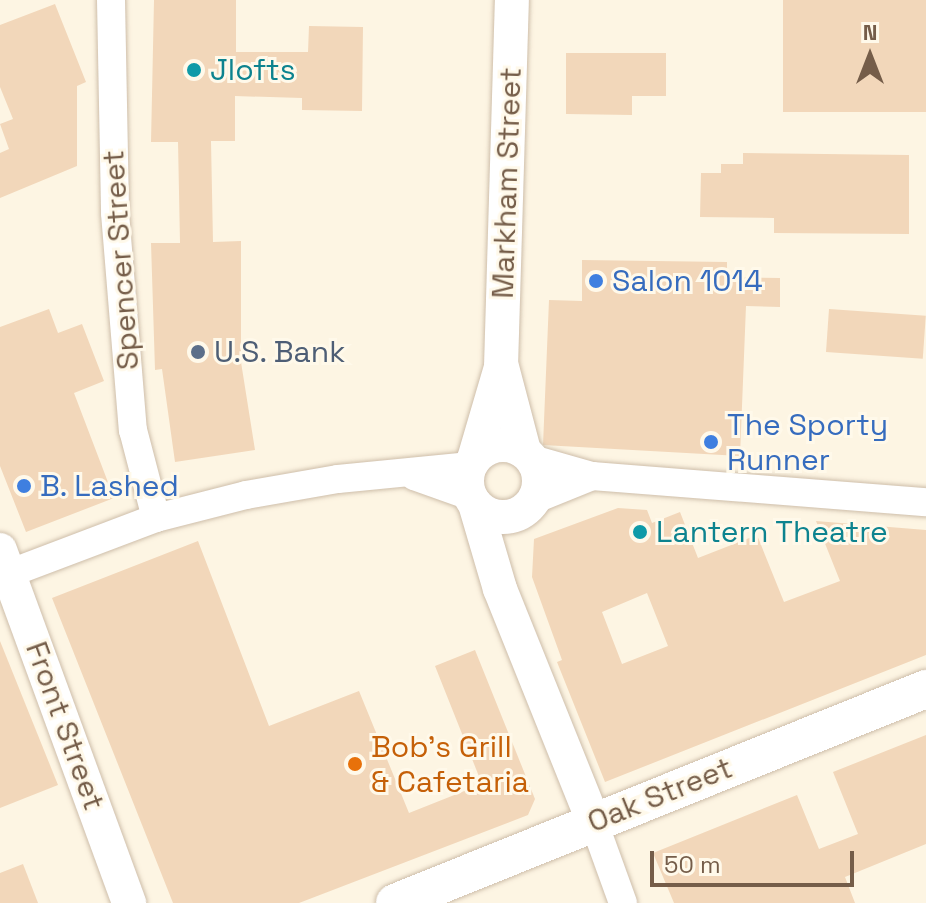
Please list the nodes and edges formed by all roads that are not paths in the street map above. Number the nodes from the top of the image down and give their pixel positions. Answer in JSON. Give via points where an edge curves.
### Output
{"nodes":[{"id":1,"x":111,"y":0,"type":"edge"},
{"id":2,"x":512,"y":0,"type":"edge"},
{"id":3,"x":501,"y":367,"type":"junction"},
{"id":4,"x":528,"y":455,"type":"junction"},
{"id":5,"x":592,"y":476,"type":"junction"},
{"id":6,"x":472,"y":481,"type":"junction"},
{"id":7,"x":926,"y":502,"type":"edge"},
{"id":8,"x":528,"y":505,"type":"junction"},
{"id":9,"x":156,"y":518,"type":"junction"},
{"id":10,"x":492,"y":559,"type":"junction"},
{"id":11,"x":3,"y":567,"type":"edge"},
{"id":12,"x":926,"y":689,"type":"edge"},
{"id":13,"x":593,"y":820,"type":"junction"},
{"id":14,"x":129,"y":903,"type":"edge"},
{"id":15,"x":395,"y":903,"type":"edge"},
{"id":16,"x":623,"y":903,"type":"edge"}],
"edges":[{"from":1,"to":9,"type":"street","name":"Spencer Street","via":[[115,213],[131,415]]},
{"from":2,"to":3,"type":"street","name":"Markham Street"},
{"from":3,"to":4,"type":"street","name":"Markham Street"},
{"from":3,"to":6,"type":"street","name":"Markham Street"},
{"from":4,"to":5,"type":"street"},
{"from":4,"to":6,"type":"street","via":[[492,446]]},
{"from":4,"to":8,"type":"street","via":[[539,480]]},
{"from":5,"to":7,"type":"street"},
{"from":5,"to":8,"type":"street"},
{"from":6,"to":8,"type":"street","via":[[503,517]]},
{"from":6,"to":9,"type":"street","via":[[406,473],[262,492]]},
{"from":6,"to":10,"type":"street"},
{"from":8,"to":10,"type":"street"},
{"from":9,"to":11,"type":"street"},
{"from":10,"to":13,"type":"street"},
{"from":11,"to":14,"type":"street","name":"Front Street"},
{"from":12,"to":13,"type":"main road","name":"Oak Street"},
{"from":13,"to":15,"type":"main road","name":"Oak Street"},
{"from":13,"to":16,"type":"street"}]}
